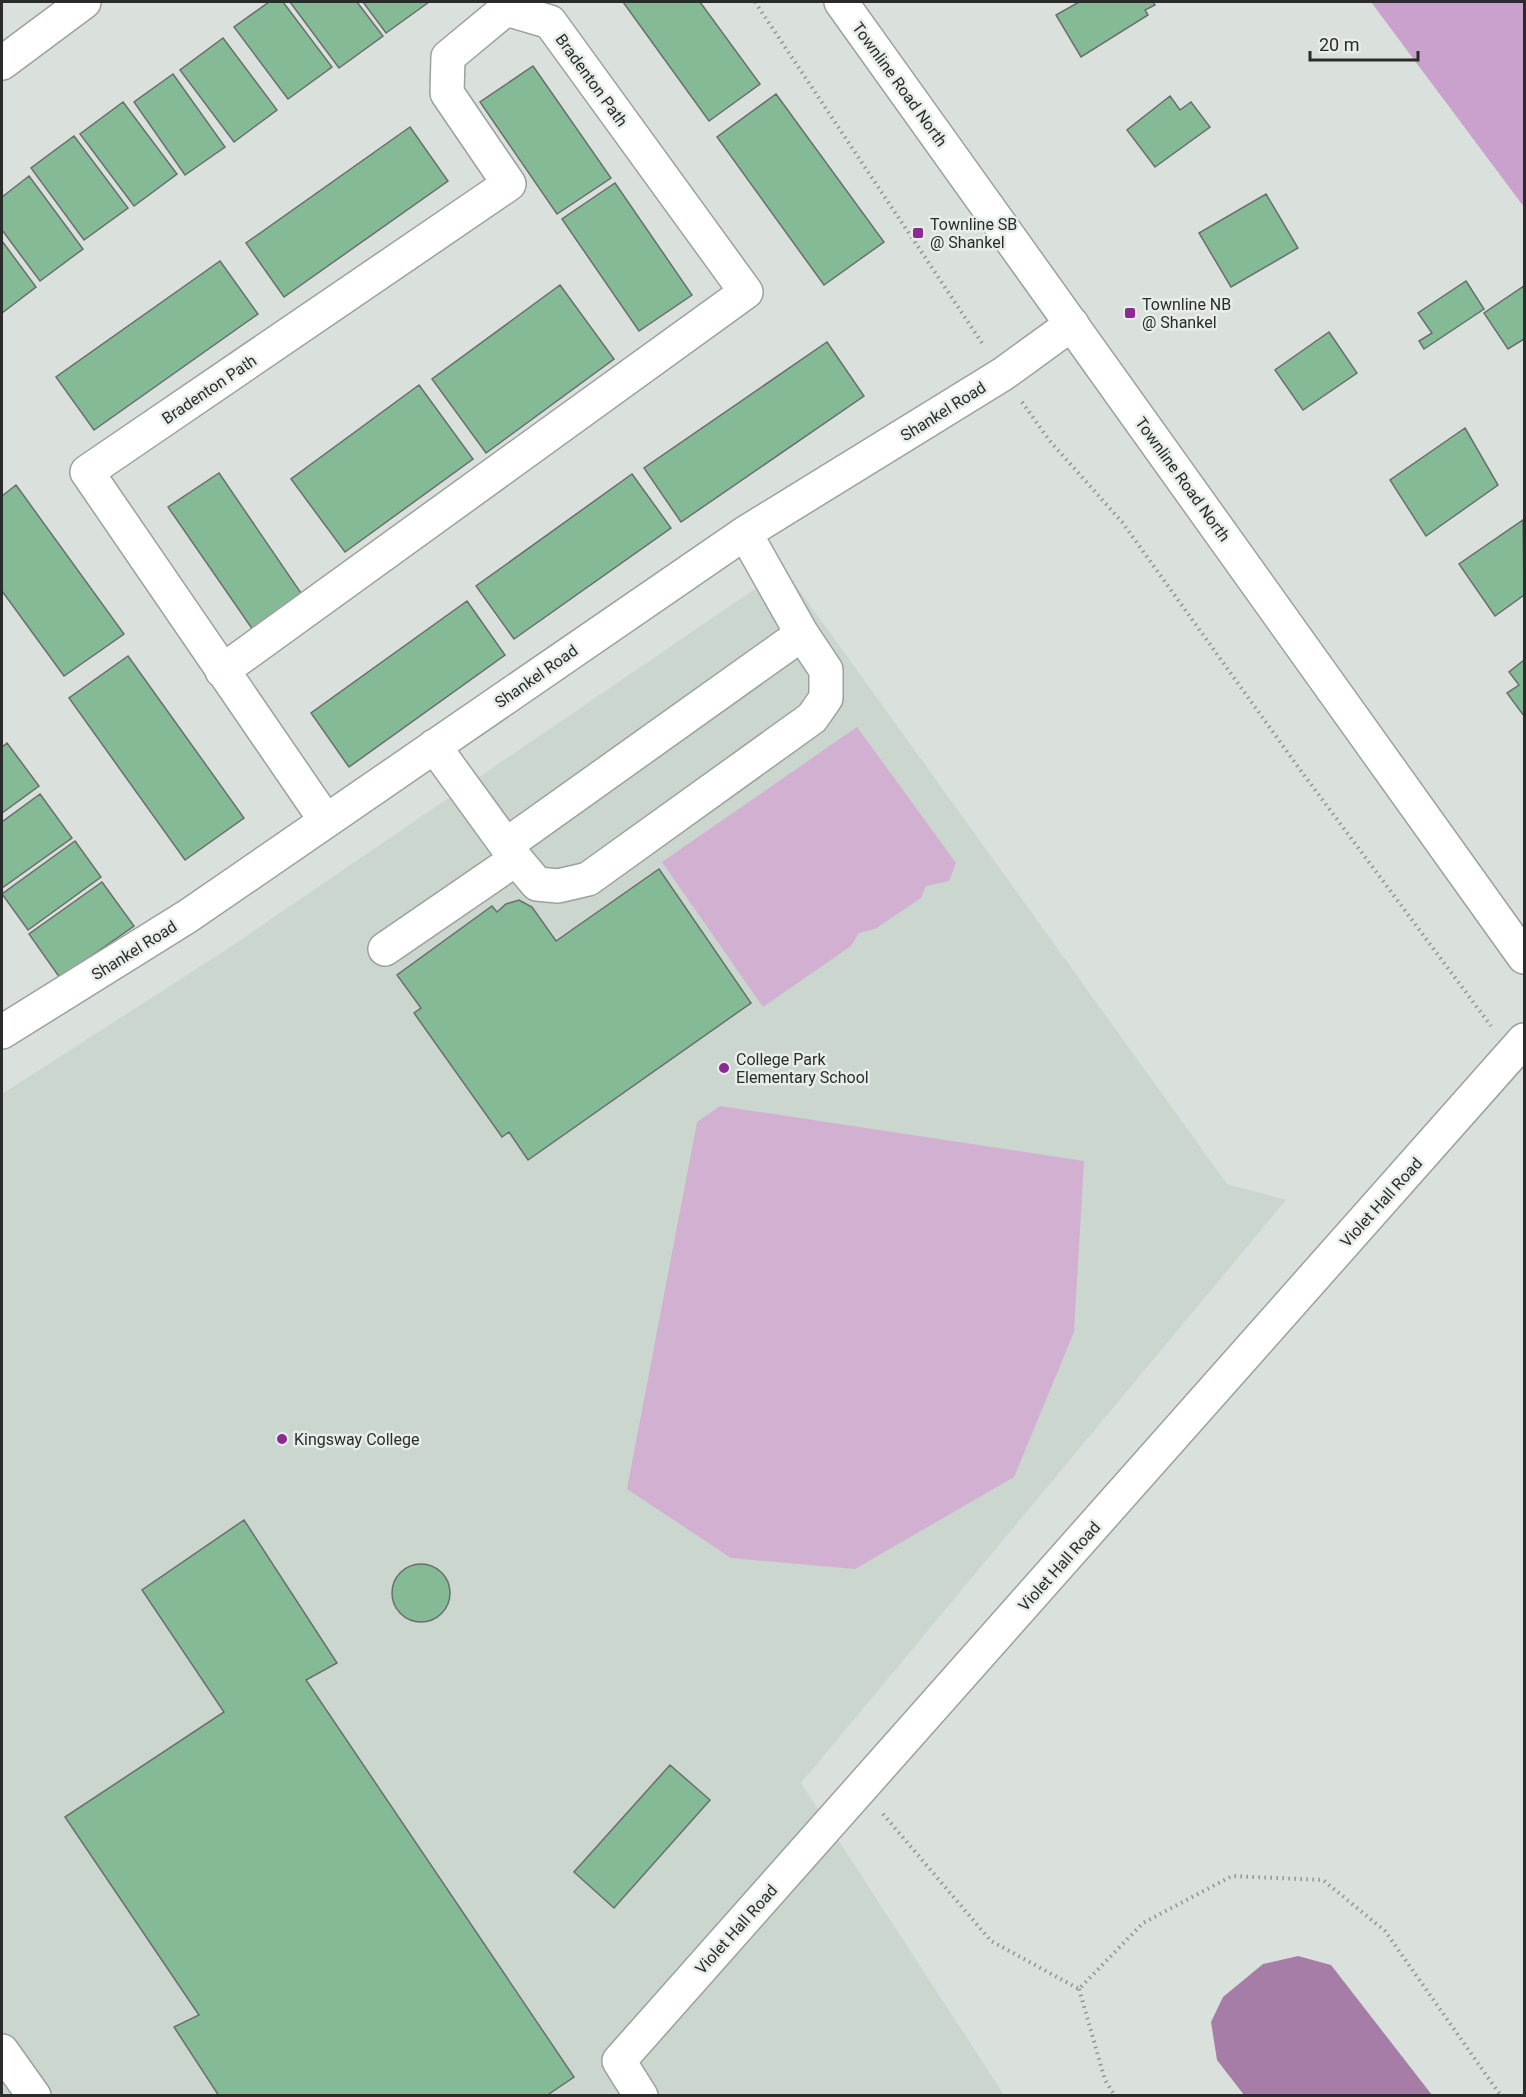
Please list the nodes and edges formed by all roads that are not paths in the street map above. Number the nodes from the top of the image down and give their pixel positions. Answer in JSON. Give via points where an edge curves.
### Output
{"nodes":[{"id":1,"x":84,"y":2,"type":"edge"},
{"id":2,"x":841,"y":2,"type":"edge"},
{"id":3,"x":2,"y":63,"type":"edge"},
{"id":4,"x":1072,"y":324,"type":"junction"},
{"id":5,"x":745,"y":533,"type":"junction"},
{"id":6,"x":802,"y":634,"type":"junction"},
{"id":7,"x":222,"y":671,"type":"junction"},
{"id":8,"x":434,"y":746,"type":"junction"},
{"id":9,"x":326,"y":821,"type":"junction"},
{"id":10,"x":511,"y":852,"type":"junction"},
{"id":11,"x":386,"y":949,"type":"dead end"},
{"id":12,"x":1524,"y":957,"type":"edge"},
{"id":13,"x":2,"y":1032,"type":"edge"},
{"id":14,"x":1518,"y":1047,"type":"edge"},
{"id":15,"x":2,"y":2051,"type":"edge"},
{"id":16,"x":34,"y":2096,"type":"edge"},
{"id":17,"x":640,"y":2096,"type":"edge"}],
"edges":[{"from":1,"to":3,"type":"street"},
{"from":2,"to":4,"type":"street","name":"Townline Road North"},
{"from":4,"to":5,"type":"street","name":"Shankel Road","via":[[1003,375]]},
{"from":4,"to":12,"type":"street","name":"Townline Road North"},
{"from":5,"to":6,"type":"street"},
{"from":5,"to":8,"type":"street","name":"Shankel Road"},
{"from":6,"to":10,"type":"street"},
{"from":6,"to":10,"type":"street","via":[[826,670],[826,698],[812,718],[588,879],[558,886],[537,884]]},
{"from":7,"to":7,"type":"street","name":"Bradenton Path","via":[[87,472],[509,184],[447,93],[448,57],[507,9],[550,22],[746,292]]},
{"from":7,"to":9,"type":"street","name":"Bradenton Path"},
{"from":8,"to":9,"type":"street","name":"Shankel Road"},
{"from":8,"to":10,"type":"street"},
{"from":9,"to":13,"type":"street","name":"Shankel Road","via":[[188,916]]},
{"from":10,"to":11,"type":"street"},
{"from":14,"to":17,"type":"street","name":"Violet Hall Road","via":[[619,2061]]},
{"from":15,"to":16,"type":"street"}]}
